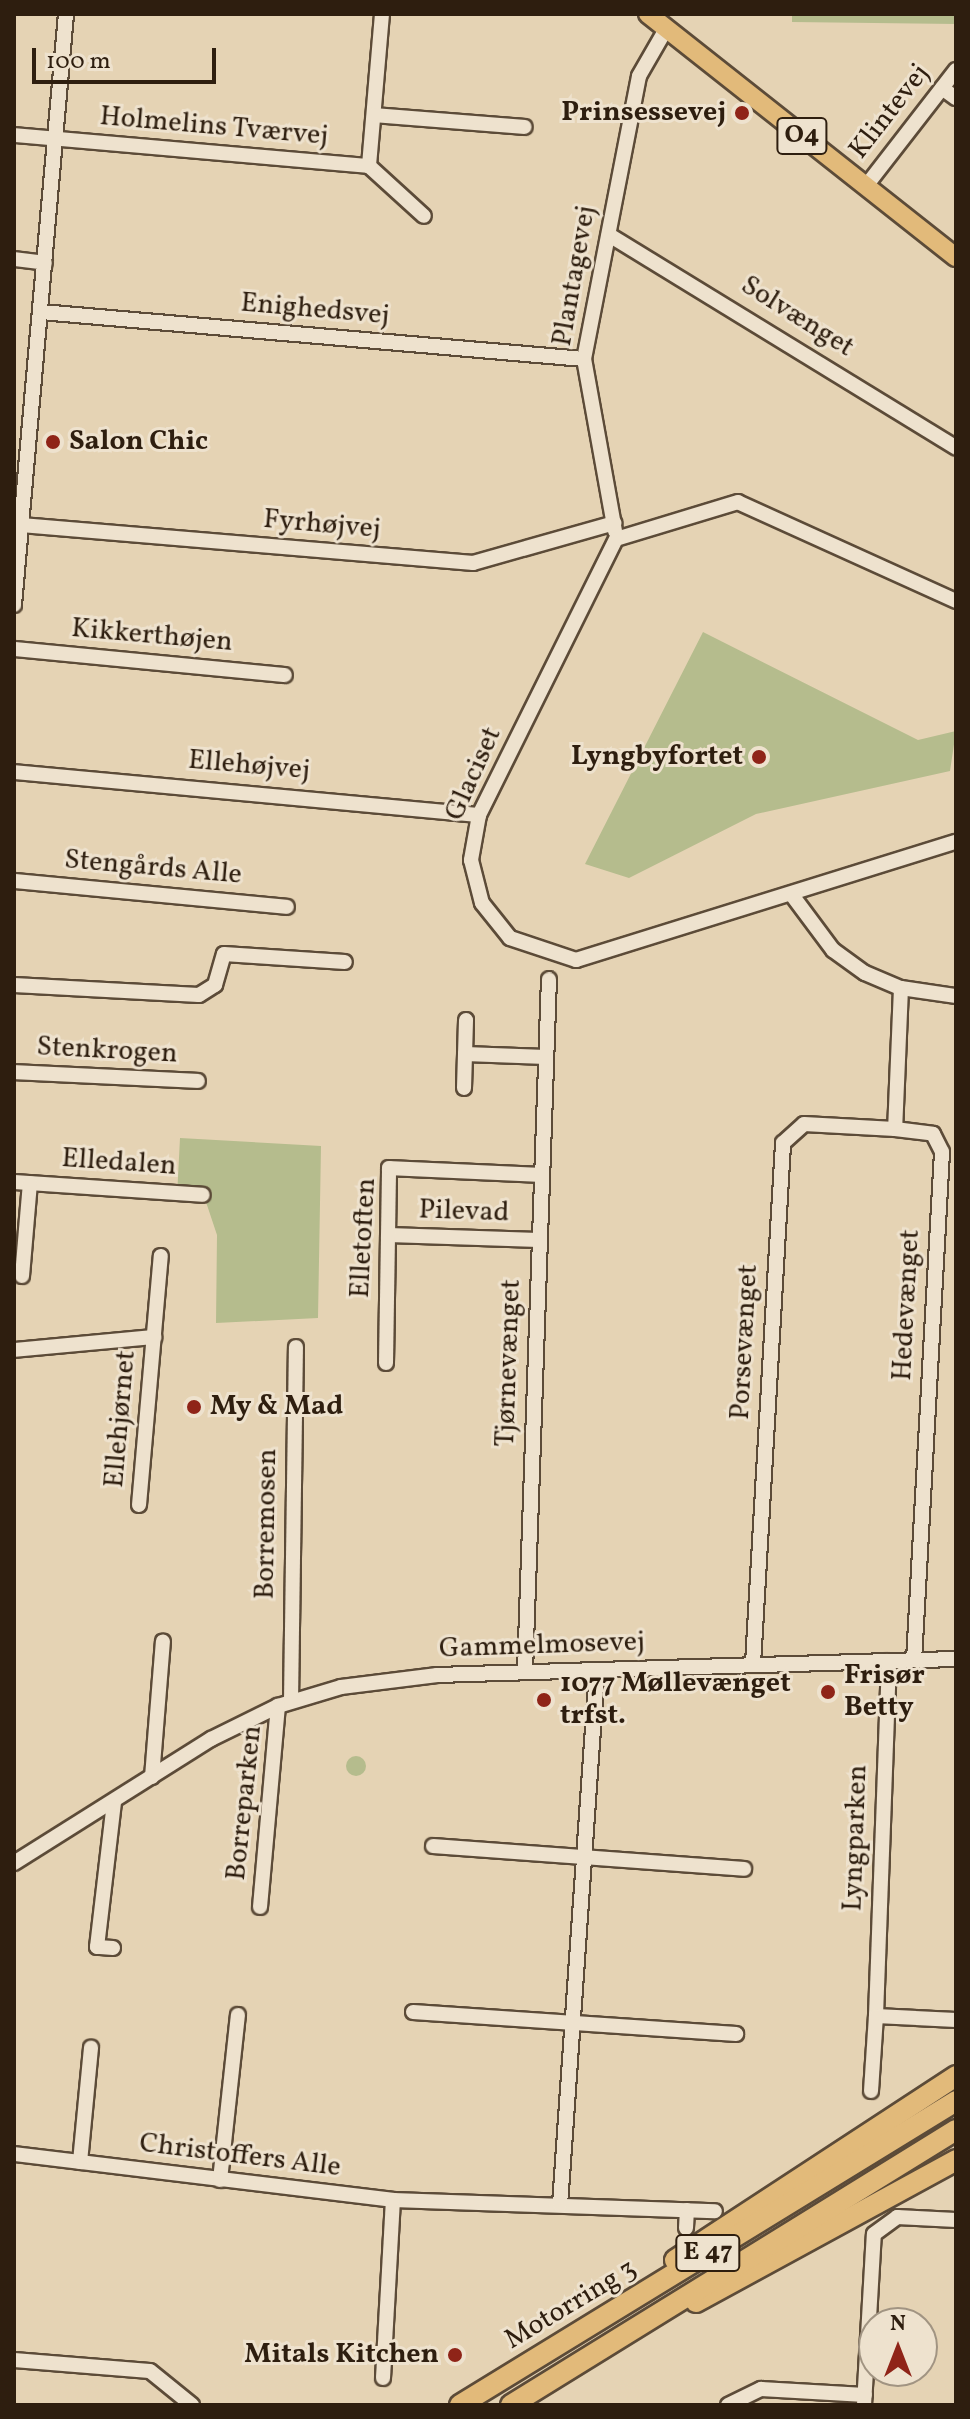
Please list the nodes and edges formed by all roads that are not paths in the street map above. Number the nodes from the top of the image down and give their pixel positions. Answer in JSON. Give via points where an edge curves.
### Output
{"nodes":[{"id":1,"x":66,"y":14,"type":"edge"},
{"id":2,"x":382,"y":14,"type":"edge"},
{"id":3,"x":648,"y":14,"type":"edge"},
{"id":4,"x":666,"y":29,"type":"junction"},
{"id":5,"x":956,"y":70,"type":"edge"},
{"id":6,"x":942,"y":88,"type":"junction"},
{"id":7,"x":956,"y":98,"type":"edge"},
{"id":8,"x":374,"y":115,"type":"junction"},
{"id":9,"x":525,"y":127,"type":"dead end"},
{"id":10,"x":14,"y":135,"type":"edge"},
{"id":11,"x":55,"y":139,"type":"junction"},
{"id":12,"x":369,"y":166,"type":"junction"},
{"id":13,"x":866,"y":186,"type":"junction"},
{"id":14,"x":424,"y":216,"type":"dead end"},
{"id":15,"x":609,"y":235,"type":"junction"},
{"id":16,"x":956,"y":257,"type":"edge"},
{"id":17,"x":14,"y":259,"type":"edge"},
{"id":18,"x":45,"y":263,"type":"junction"},
{"id":19,"x":41,"y":312,"type":"junction"},
{"id":20,"x":584,"y":359,"type":"junction"},
{"id":21,"x":956,"y":448,"type":"edge"},
{"id":22,"x":19,"y":482,"type":"edge"},
{"id":23,"x":614,"y":523,"type":"junction"},
{"id":24,"x":21,"y":525,"type":"junction"},
{"id":25,"x":616,"y":539,"type":"junction"},
{"id":26,"x":14,"y":597,"type":"edge"},
{"id":27,"x":956,"y":601,"type":"edge"},
{"id":28,"x":14,"y":605,"type":"edge"},
{"id":29,"x":14,"y":649,"type":"edge"},
{"id":30,"x":285,"y":675,"type":"dead end"},
{"id":31,"x":14,"y":772,"type":"edge"},
{"id":32,"x":479,"y":815,"type":"junction"},
{"id":33,"x":956,"y":842,"type":"edge"},
{"id":34,"x":14,"y":881,"type":"edge"},
{"id":35,"x":792,"y":895,"type":"junction"},
{"id":36,"x":287,"y":907,"type":"dead end"},
{"id":37,"x":345,"y":962,"type":"dead end"},
{"id":38,"x":549,"y":979,"type":"dead end"},
{"id":39,"x":14,"y":985,"type":"edge"},
{"id":40,"x":901,"y":988,"type":"junction"},
{"id":41,"x":956,"y":996,"type":"edge"},
{"id":42,"x":466,"y":1020,"type":"dead end"},
{"id":43,"x":465,"y":1054,"type":"junction"},
{"id":44,"x":546,"y":1057,"type":"junction"},
{"id":45,"x":14,"y":1072,"type":"edge"},
{"id":46,"x":198,"y":1081,"type":"dead end"},
{"id":47,"x":464,"y":1088,"type":"dead end"},
{"id":48,"x":895,"y":1129,"type":"junction"},
{"id":49,"x":541,"y":1175,"type":"junction"},
{"id":50,"x":14,"y":1182,"type":"edge"},
{"id":51,"x":30,"y":1183,"type":"junction"},
{"id":52,"x":203,"y":1195,"type":"dead end"},
{"id":53,"x":388,"y":1235,"type":"junction"},
{"id":54,"x":539,"y":1240,"type":"junction"},
{"id":55,"x":161,"y":1256,"type":"dead end"},
{"id":56,"x":22,"y":1276,"type":"dead end"},
{"id":57,"x":154,"y":1337,"type":"junction"},
{"id":58,"x":296,"y":1347,"type":"dead end"},
{"id":59,"x":14,"y":1350,"type":"edge"},
{"id":60,"x":386,"y":1363,"type":"dead end"},
{"id":61,"x":139,"y":1505,"type":"dead end"},
{"id":62,"x":163,"y":1641,"type":"dead end"},
{"id":63,"x":956,"y":1659,"type":"edge"},
{"id":64,"x":914,"y":1660,"type":"junction"},
{"id":65,"x":889,"y":1661,"type":"junction"},
{"id":66,"x":753,"y":1664,"type":"junction"},
{"id":67,"x":597,"y":1670,"type":"junction"},
{"id":68,"x":525,"y":1672,"type":"junction"},
{"id":69,"x":284,"y":1703,"type":"junction"},
{"id":70,"x":152,"y":1777,"type":"junction"},
{"id":71,"x":114,"y":1803,"type":"junction"},
{"id":72,"x":433,"y":1846,"type":"dead end"},
{"id":73,"x":584,"y":1857,"type":"junction"},
{"id":74,"x":14,"y":1863,"type":"edge"},
{"id":75,"x":744,"y":1869,"type":"dead end"},
{"id":76,"x":260,"y":1907,"type":"dead end"},
{"id":77,"x":113,"y":1948,"type":"dead end"},
{"id":78,"x":413,"y":2012,"type":"dead end"},
{"id":79,"x":238,"y":2015,"type":"dead end"},
{"id":80,"x":876,"y":2016,"type":"junction"},
{"id":81,"x":956,"y":2020,"type":"edge"},
{"id":82,"x":572,"y":2023,"type":"junction"},
{"id":83,"x":736,"y":2034,"type":"dead end"},
{"id":84,"x":91,"y":2048,"type":"dead end"},
{"id":85,"x":956,"y":2076,"type":"edge"},
{"id":86,"x":871,"y":2091,"type":"dead end"},
{"id":87,"x":956,"y":2101,"type":"edge"},
{"id":88,"x":956,"y":2130,"type":"edge"},
{"id":89,"x":14,"y":2154,"type":"edge"},
{"id":90,"x":956,"y":2160,"type":"edge"},
{"id":91,"x":80,"y":2162,"type":"junction"},
{"id":92,"x":220,"y":2180,"type":"junction"},
{"id":93,"x":393,"y":2200,"type":"junction"},
{"id":94,"x":560,"y":2205,"type":"junction"},
{"id":95,"x":687,"y":2210,"type":"junction"},
{"id":96,"x":715,"y":2211,"type":"dead end"},
{"id":97,"x":956,"y":2220,"type":"edge"},
{"id":98,"x":686,"y":2228,"type":"dead end"},
{"id":99,"x":627,"y":2332,"type":"junction"},
{"id":100,"x":572,"y":2337,"type":"junction"},
{"id":101,"x":14,"y":2360,"type":"edge"},
{"id":102,"x":383,"y":2378,"type":"dead end"},
{"id":103,"x":865,"y":2400,"type":"edge"},
{"id":104,"x":192,"y":2405,"type":"edge"},
{"id":105,"x":460,"y":2405,"type":"edge"},
{"id":106,"x":511,"y":2405,"type":"edge"},
{"id":107,"x":728,"y":2405,"type":"edge"}],
"edges":[{"from":1,"to":11,"type":"street"},
{"from":2,"to":8,"type":"street"},
{"from":3,"to":4,"type":"main road","number":"O4"},
{"from":4,"to":13,"type":"main road","number":"O4"},
{"from":4,"to":15,"type":"street","name":"Plantagevej","via":[[639,76]]},
{"from":5,"to":6,"type":"street","name":"Klintevej"},
{"from":6,"to":7,"type":"street"},
{"from":6,"to":13,"type":"street","name":"Klintevej"},
{"from":8,"to":9,"type":"street"},
{"from":8,"to":12,"type":"street"},
{"from":10,"to":11,"type":"street"},
{"from":11,"to":12,"type":"street","name":"Holmelins Tværvej"},
{"from":11,"to":18,"type":"street"},
{"from":12,"to":14,"type":"street"},
{"from":13,"to":16,"type":"main road","number":"O4"},
{"from":15,"to":20,"type":"street","name":"Plantagevej"},
{"from":15,"to":21,"type":"street","name":"Solvænget"},
{"from":17,"to":18,"type":"street"},
{"from":18,"to":19,"type":"street"},
{"from":19,"to":20,"type":"street","name":"Enighedsvej"},
{"from":19,"to":22,"type":"street"},
{"from":20,"to":23,"type":"street","name":"Plantagevej"},
{"from":22,"to":24,"type":"street"},
{"from":23,"to":24,"type":"street","name":"Fyrhøjvej","via":[[473,563]]},
{"from":23,"to":25,"type":"street","name":"Plantagevej"},
{"from":24,"to":26,"type":"street"},
{"from":25,"to":27,"type":"street","via":[[738,502]]},
{"from":25,"to":32,"type":"street","name":"Glaciset"},
{"from":26,"to":28,"type":"street"},
{"from":29,"to":30,"type":"street","name":"Kikkerthøjen"},
{"from":31,"to":32,"type":"street","name":"Ellehøjvej"},
{"from":32,"to":35,"type":"street","name":"Glaciset","via":[[471,860],[482,903],[510,938],[551,957],[600,957]]},
{"from":33,"to":35,"type":"street","name":"Glaciset"},
{"from":34,"to":36,"type":"street","name":"Stengårds Alle"},
{"from":35,"to":40,"type":"street","via":[[833,950]]},
{"from":37,"to":39,"type":"street","via":[[224,954],[215,985],[199,995]]},
{"from":38,"to":44,"type":"street","name":"Tjørnevænget"},
{"from":40,"to":41,"type":"street"},
{"from":40,"to":48,"type":"street"},
{"from":42,"to":43,"type":"street"},
{"from":43,"to":44,"type":"street"},
{"from":43,"to":47,"type":"street"},
{"from":44,"to":49,"type":"street","name":"Tjørnevænget"},
{"from":45,"to":46,"type":"street","name":"Stenkrogen"},
{"from":48,"to":64,"type":"street","name":"Hedevænget","via":[[933,1134],[942,1152]]},
{"from":48,"to":66,"type":"street","name":"Porsevænget","via":[[804,1124],[783,1143]]},
{"from":49,"to":53,"type":"street","name":"Elletoften","via":[[389,1168]]},
{"from":49,"to":54,"type":"street","name":"Tjørnevænget"},
{"from":50,"to":51,"type":"street","name":"Elledalen"},
{"from":51,"to":52,"type":"street","name":"Elledalen"},
{"from":51,"to":56,"type":"street","name":"Elledalen"},
{"from":53,"to":54,"type":"street","name":"Pilevad"},
{"from":53,"to":60,"type":"street","name":"Elletoften"},
{"from":54,"to":68,"type":"street","name":"Tjørnevænget"},
{"from":55,"to":57,"type":"street","name":"Ellehjørnet"},
{"from":57,"to":59,"type":"street","name":"Ellehjørnet"},
{"from":57,"to":61,"type":"street","name":"Ellehjørnet"},
{"from":58,"to":69,"type":"street","name":"Borremosen"},
{"from":62,"to":70,"type":"street"},
{"from":63,"to":64,"type":"street","name":"Gammelmosevej"},
{"from":64,"to":65,"type":"street","name":"Gammelmosevej"},
{"from":65,"to":66,"type":"street","name":"Gammelmosevej"},
{"from":65,"to":80,"type":"street","name":"Lyngparken"},
{"from":66,"to":67,"type":"street","name":"Gammelmosevej"},
{"from":67,"to":68,"type":"street","name":"Gammelmosevej"},
{"from":67,"to":73,"type":"street"},
{"from":68,"to":69,"type":"street","name":"Gammelmosevej","via":[[378,1681]]},
{"from":69,"to":70,"type":"street","name":"Gammelmosevej"},
{"from":69,"to":76,"type":"street","name":"Borreparken"},
{"from":70,"to":71,"type":"street","name":"Gammelmosevej"},
{"from":71,"to":74,"type":"street","name":"Gammelmosevej"},
{"from":71,"to":77,"type":"street","via":[[97,1947]]},
{"from":72,"to":73,"type":"street"},
{"from":73,"to":75,"type":"street"},
{"from":73,"to":82,"type":"street"},
{"from":78,"to":82,"type":"street"},
{"from":79,"to":92,"type":"street"},
{"from":80,"to":81,"type":"street"},
{"from":80,"to":86,"type":"street","name":"Lyngparken"},
{"from":82,"to":83,"type":"street"},
{"from":82,"to":94,"type":"street"},
{"from":84,"to":91,"type":"street"},
{"from":85,"to":100,"type":"highway","via":[[685,2252]]},
{"from":87,"to":100,"type":"highway","name":"Motorring 3","number":"E 47"},
{"from":88,"to":99,"type":"highway","name":"Motorring 3","number":"E 47"},
{"from":89,"to":91,"type":"street","name":"Christoffers Alle"},
{"from":90,"to":99,"type":"highway","via":[[731,2287]]},
{"from":91,"to":92,"type":"street","name":"Christoffers Alle"},
{"from":92,"to":93,"type":"street","name":"Christoffers Alle"},
{"from":93,"to":94,"type":"street","name":"Christoffers Alle"},
{"from":93,"to":102,"type":"street"},
{"from":94,"to":95,"type":"street","name":"Christoffers Alle"},
{"from":95,"to":96,"type":"street","name":"Christoffers Alle"},
{"from":95,"to":98,"type":"street"},
{"from":97,"to":103,"type":"street","via":[[897,2217],[874,2234]]},
{"from":99,"to":106,"type":"highway","name":"Motorring 3","number":"E 47"},
{"from":100,"to":105,"type":"highway","name":"Motorring 3","number":"E 47"},
{"from":101,"to":104,"type":"street","via":[[150,2371]]},
{"from":103,"to":107,"type":"street","via":[[761,2389]]}]}
